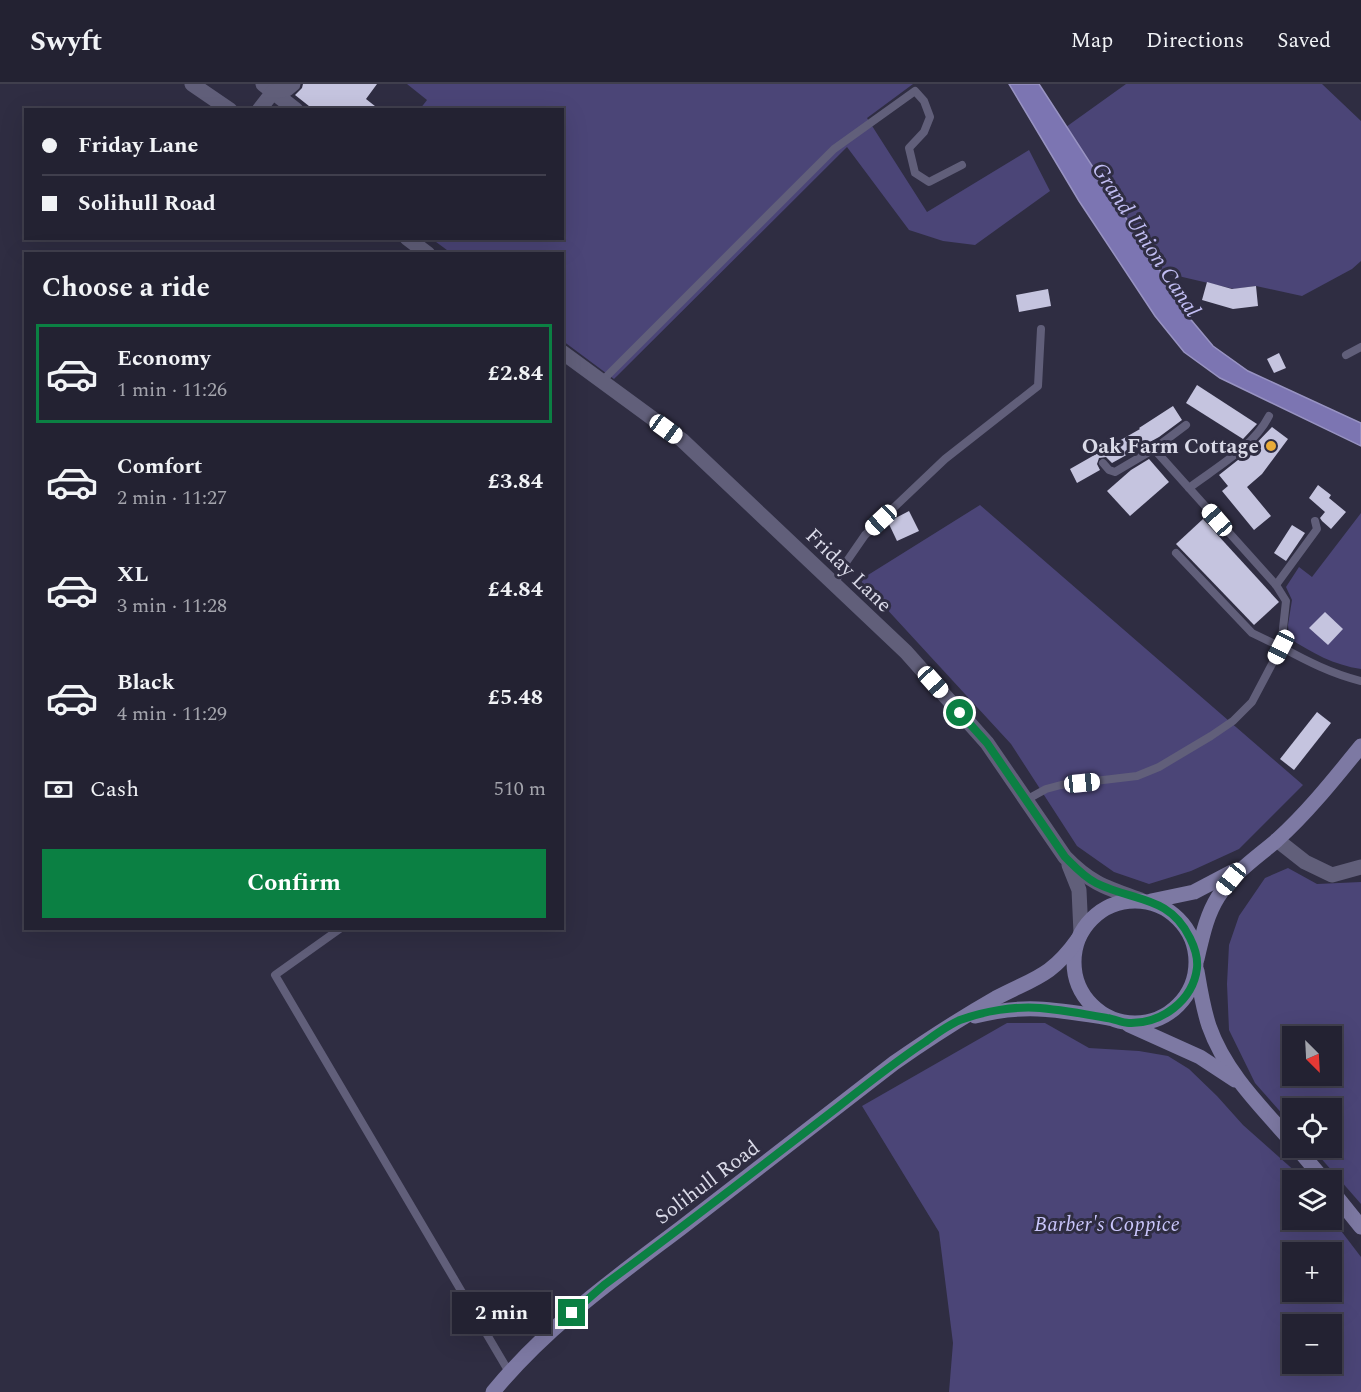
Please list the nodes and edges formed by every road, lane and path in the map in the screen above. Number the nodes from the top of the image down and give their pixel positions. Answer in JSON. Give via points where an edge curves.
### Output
{"nodes":[{"id":1,"x":192,"y":84,"type":"edge"},
{"id":2,"x":293,"y":84,"type":"edge"},
{"id":3,"x":268,"y":88,"type":"edge"},
{"id":4,"x":227,"y":108,"type":"edge"},
{"id":5,"x":260,"y":108,"type":"edge"},
{"id":6,"x":293,"y":108,"type":"edge"},
{"id":7,"x":962,"y":165,"type":"dead end"},
{"id":8,"x":410,"y":240,"type":"edge"},
{"id":9,"x":425,"y":252,"type":"edge"},
{"id":10,"x":1041,"y":329,"type":"dead end"},
{"id":11,"x":1361,"y":347,"type":"edge"},
{"id":12,"x":564,"y":353,"type":"edge"},
{"id":13,"x":1346,"y":355,"type":"dead end"},
{"id":14,"x":602,"y":381,"type":"junction"},
{"id":15,"x":1269,"y":416,"type":"dead end"},
{"id":16,"x":1186,"y":425,"type":"dead end"},
{"id":17,"x":1154,"y":449,"type":"junction"},
{"id":18,"x":1103,"y":463,"type":"dead end"},
{"id":19,"x":1189,"y":488,"type":"junction"},
{"id":20,"x":1315,"y":521,"type":"dead end"},
{"id":21,"x":1176,"y":553,"type":"dead end"},
{"id":22,"x":834,"y":585,"type":"junction"},
{"id":23,"x":1275,"y":585,"type":"junction"},
{"id":24,"x":1281,"y":647,"type":"junction"},
{"id":25,"x":1361,"y":681,"type":"edge"},
{"id":26,"x":1361,"y":746,"type":"edge"},
{"id":27,"x":1026,"y":800,"type":"junction"},
{"id":28,"x":1277,"y":840,"type":"junction"},
{"id":29,"x":1065,"y":857,"type":"junction"},
{"id":30,"x":1255,"y":857,"type":"junction"},
{"id":31,"x":1361,"y":867,"type":"edge"},
{"id":32,"x":1146,"y":901,"type":"junction"},
{"id":33,"x":338,"y":930,"type":"edge"},
{"id":34,"x":1079,"y":936,"type":"junction"},
{"id":35,"x":1197,"y":965,"type":"junction"},
{"id":36,"x":1112,"y":1019,"type":"junction"},
{"id":37,"x":959,"y":1020,"type":"junction"},
{"id":38,"x":1127,"y":1024,"type":"junction"},
{"id":39,"x":1242,"y":1086,"type":"junction"},
{"id":40,"x":1282,"y":1131,"type":"edge"},
{"id":41,"x":1305,"y":1158,"type":"edge"},
{"id":42,"x":1316,"y":1170,"type":"edge"},
{"id":43,"x":1342,"y":1203,"type":"edge"},
{"id":44,"x":1361,"y":1227,"type":"edge"},
{"id":45,"x":509,"y":1372,"type":"junction"},
{"id":46,"x":493,"y":1392,"type":"edge"}],
"edges":[{"from":1,"to":4,"type":"street"},
{"from":2,"to":3,"type":"street","via":[[287,89]]},
{"from":3,"to":5,"type":"street"},
{"from":3,"to":6,"type":"street"},
{"from":7,"to":14,"type":"lane","via":[[929,182],[915,173],[909,148],[924,132],[930,117],[915,91],[834,149]]},
{"from":8,"to":9,"type":"street"},
{"from":10,"to":22,"type":"lane","via":[[1038,386],[945,459],[865,535]]},
{"from":11,"to":13,"type":"lane"},
{"from":12,"to":14,"type":"street","name":"Friday Lane"},
{"from":14,"to":22,"type":"street","name":"Friday Lane","via":[[682,440]]},
{"from":15,"to":19,"type":"lane","via":[[1240,450]]},
{"from":16,"to":17,"type":"lane"},
{"from":17,"to":18,"type":"lane","via":[[1115,472]]},
{"from":17,"to":19,"type":"lane"},
{"from":19,"to":23,"type":"lane"},
{"from":20,"to":23,"type":"lane","via":[[1317,529]]},
{"from":21,"to":24,"type":"lane","via":[[1252,633]]},
{"from":22,"to":27,"type":"street","name":"Friday Lane","via":[[906,652],[987,743]]},
{"from":23,"to":24,"type":"lane","via":[[1286,601]]},
{"from":24,"to":25,"type":"lane","via":[[1312,664]]},
{"from":24,"to":27,"type":"lane","via":[[1252,702],[1211,736],[1137,776],[1061,785]]},
{"from":26,"to":28,"type":"main road"},
{"from":27,"to":29,"type":"street","name":"Friday Lane"},
{"from":28,"to":30,"type":"main road"},
{"from":28,"to":31,"type":"street","via":[[1305,862],[1332,874]]},
{"from":29,"to":32,"type":"street","name":"Friday Lane","via":[[1096,883]]},
{"from":29,"to":34,"type":"street","name":"Friday Lane","via":[[1079,890]]},
{"from":30,"to":32,"type":"main road","via":[[1194,892]]},
{"from":30,"to":35,"type":"main road","via":[[1216,900]]},
{"from":32,"to":34,"type":"main road","via":[[1106,910],[1089,922]]},
{"from":32,"to":35,"type":"main road","via":[[1163,906],[1180,922],[1193,944]]},
{"from":33,"to":45,"type":"lane","via":[[275,975]]},
{"from":34,"to":36,"type":"main road","via":[[1074,960],[1079,984],[1092,1003]]},
{"from":34,"to":37,"type":"main road","name":"Solihull Road","via":[[1049,972]]},
{"from":35,"to":38,"type":"main road","via":[[1188,993],[1172,1009],[1152,1020]]},
{"from":35,"to":39,"type":"main road","via":[[1209,1026]]},
{"from":36,"to":37,"type":"main road","name":"Solihull Road","via":[[1037,1008],[1008,1009]]},
{"from":36,"to":38,"type":"main road"},
{"from":37,"to":45,"type":"main road","name":"Solihull Road","via":[[894,1063],[604,1285]]},
{"from":38,"to":39,"type":"main road","via":[[1200,1057]]},
{"from":39,"to":40,"type":"main road"},
{"from":41,"to":42,"type":"main road"},
{"from":43,"to":44,"type":"main road"},
{"from":45,"to":46,"type":"main road","name":"Solihull Road"}]}
